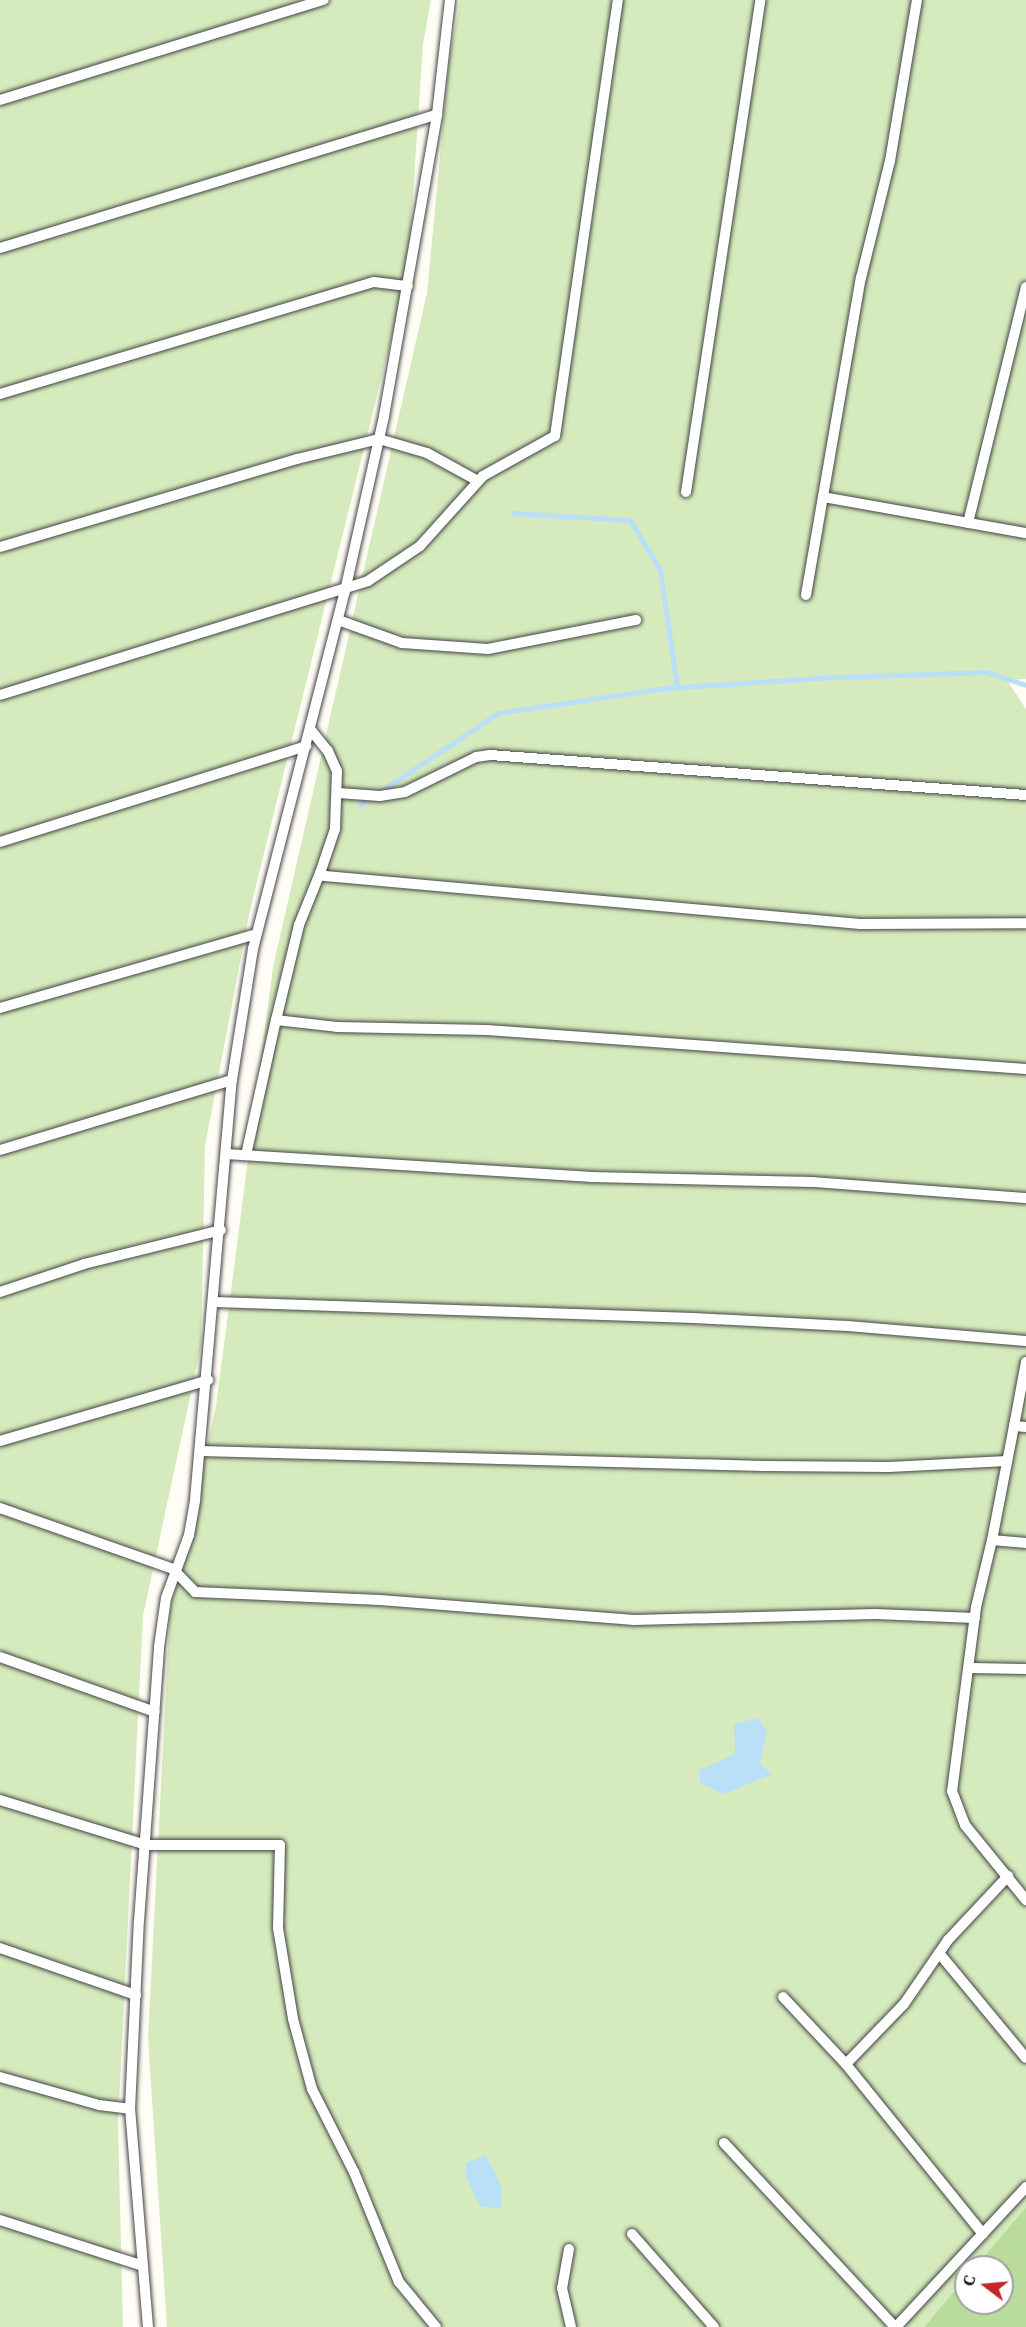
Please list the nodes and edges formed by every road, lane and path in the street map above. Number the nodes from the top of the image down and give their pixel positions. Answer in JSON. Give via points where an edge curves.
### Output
{"nodes":[{"id":1,"x":324,"y":0,"type":"edge"},
{"id":2,"x":450,"y":0,"type":"edge"},
{"id":3,"x":618,"y":0,"type":"edge"},
{"id":4,"x":760,"y":0,"type":"edge"},
{"id":5,"x":917,"y":0,"type":"edge"},
{"id":6,"x":0,"y":100,"type":"edge"},
{"id":7,"x":437,"y":114,"type":"junction"},
{"id":8,"x":0,"y":248,"type":"edge"},
{"id":9,"x":408,"y":286,"type":"junction"},
{"id":10,"x":1026,"y":287,"type":"edge"},
{"id":11,"x":0,"y":394,"type":"edge"},
{"id":12,"x":379,"y":439,"type":"junction"},
{"id":13,"x":478,"y":481,"type":"junction"},
{"id":14,"x":686,"y":492,"type":"dead end"},
{"id":15,"x":823,"y":497,"type":"junction"},
{"id":16,"x":968,"y":523,"type":"junction"},
{"id":17,"x":1026,"y":533,"type":"edge"},
{"id":18,"x":0,"y":547,"type":"edge"},
{"id":19,"x":345,"y":591,"type":"junction"},
{"id":20,"x":806,"y":595,"type":"dead end"},
{"id":21,"x":338,"y":620,"type":"junction"},
{"id":22,"x":636,"y":620,"type":"dead end"},
{"id":23,"x":0,"y":695,"type":"edge"},
{"id":24,"x":310,"y":729,"type":"junction"},
{"id":25,"x":306,"y":746,"type":"junction"},
{"id":26,"x":338,"y":793,"type":"junction"},
{"id":27,"x":1026,"y":795,"type":"edge"},
{"id":28,"x":0,"y":842,"type":"edge"},
{"id":29,"x":320,"y":873,"type":"junction"},
{"id":30,"x":1026,"y":923,"type":"edge"},
{"id":31,"x":256,"y":934,"type":"junction"},
{"id":32,"x":0,"y":1008,"type":"edge"},
{"id":33,"x":276,"y":1020,"type":"junction"},
{"id":34,"x":1026,"y":1069,"type":"edge"},
{"id":35,"x":232,"y":1080,"type":"junction"},
{"id":36,"x":0,"y":1150,"type":"edge"},
{"id":37,"x":226,"y":1154,"type":"junction"},
{"id":38,"x":246,"y":1155,"type":"junction"},
{"id":39,"x":1026,"y":1198,"type":"edge"},
{"id":40,"x":221,"y":1230,"type":"junction"},
{"id":41,"x":0,"y":1292,"type":"edge"},
{"id":42,"x":215,"y":1302,"type":"junction"},
{"id":43,"x":1026,"y":1341,"type":"edge"},
{"id":44,"x":1026,"y":1362,"type":"edge"},
{"id":45,"x":208,"y":1380,"type":"junction"},
{"id":46,"x":1014,"y":1426,"type":"junction"},
{"id":47,"x":1026,"y":1427,"type":"edge"},
{"id":48,"x":0,"y":1441,"type":"edge"},
{"id":49,"x":200,"y":1451,"type":"junction"},
{"id":50,"x":1007,"y":1461,"type":"junction"},
{"id":51,"x":0,"y":1508,"type":"edge"},
{"id":52,"x":992,"y":1540,"type":"junction"},
{"id":53,"x":1026,"y":1543,"type":"edge"},
{"id":54,"x":174,"y":1569,"type":"junction"},
{"id":55,"x":975,"y":1618,"type":"junction"},
{"id":56,"x":0,"y":1657,"type":"edge"},
{"id":57,"x":971,"y":1668,"type":"junction"},
{"id":58,"x":1026,"y":1669,"type":"edge"},
{"id":59,"x":155,"y":1712,"type":"junction"},
{"id":60,"x":0,"y":1800,"type":"edge"},
{"id":61,"x":146,"y":1845,"type":"junction"},
{"id":62,"x":1008,"y":1876,"type":"junction"},
{"id":63,"x":1026,"y":1900,"type":"edge"},
{"id":64,"x":0,"y":1948,"type":"edge"},
{"id":65,"x":939,"y":1953,"type":"junction"},
{"id":66,"x":136,"y":1995,"type":"junction"},
{"id":67,"x":783,"y":1997,"type":"dead end"},
{"id":68,"x":1026,"y":2058,"type":"edge"},
{"id":69,"x":846,"y":2064,"type":"junction"},
{"id":70,"x":0,"y":2077,"type":"edge"},
{"id":71,"x":130,"y":2109,"type":"junction"},
{"id":72,"x":724,"y":2143,"type":"dead end"},
{"id":73,"x":1026,"y":2187,"type":"edge"},
{"id":74,"x":0,"y":2220,"type":"edge"},
{"id":75,"x":632,"y":2234,"type":"dead end"},
{"id":76,"x":983,"y":2234,"type":"junction"},
{"id":77,"x":569,"y":2249,"type":"dead end"},
{"id":78,"x":143,"y":2266,"type":"junction"},
{"id":79,"x":148,"y":2327,"type":"edge"},
{"id":80,"x":436,"y":2327,"type":"edge"},
{"id":81,"x":571,"y":2327,"type":"edge"},
{"id":82,"x":714,"y":2327,"type":"edge"},
{"id":83,"x":896,"y":2327,"type":"edge"}],
"edges":[{"from":1,"to":6,"type":"lane"},
{"from":2,"to":7,"type":"lane"},
{"from":3,"to":13,"type":"lane","via":[[555,436]]},
{"from":4,"to":14,"type":"lane"},
{"from":5,"to":15,"type":"lane","via":[[890,161],[861,278]]},
{"from":7,"to":8,"type":"lane"},
{"from":7,"to":9,"type":"lane"},
{"from":9,"to":11,"type":"lane","via":[[374,282]]},
{"from":9,"to":12,"type":"lane"},
{"from":10,"to":16,"type":"lane"},
{"from":12,"to":13,"type":"lane","via":[[427,453]]},
{"from":12,"to":18,"type":"lane"},
{"from":12,"to":19,"type":"lane"},
{"from":13,"to":19,"type":"lane","via":[[420,546],[368,581]]},
{"from":15,"to":16,"type":"lane"},
{"from":15,"to":20,"type":"lane"},
{"from":16,"to":17,"type":"lane"},
{"from":19,"to":21,"type":"lane"},
{"from":19,"to":23,"type":"lane"},
{"from":21,"to":22,"type":"lane","via":[[402,643],[488,649]]},
{"from":21,"to":24,"type":"lane"},
{"from":24,"to":25,"type":"lane"},
{"from":24,"to":26,"type":"lane","via":[[328,751],[337,771]]},
{"from":25,"to":28,"type":"lane"},
{"from":25,"to":31,"type":"lane"},
{"from":26,"to":27,"type":"lane","via":[[380,796],[405,792],[476,757],[490,755]]},
{"from":26,"to":29,"type":"lane","via":[[335,829]]},
{"from":29,"to":30,"type":"lane","via":[[356,881],[860,924]]},
{"from":29,"to":33,"type":"lane","via":[[299,925]]},
{"from":31,"to":32,"type":"lane"},
{"from":31,"to":35,"type":"lane"},
{"from":33,"to":34,"type":"lane","via":[[337,1027],[557,1034]]},
{"from":33,"to":38,"type":"lane"},
{"from":35,"to":36,"type":"lane"},
{"from":35,"to":37,"type":"lane"},
{"from":37,"to":38,"type":"lane"},
{"from":37,"to":40,"type":"lane"},
{"from":38,"to":39,"type":"lane","via":[[592,1177],[813,1182]]},
{"from":40,"to":41,"type":"lane","via":[[84,1264]]},
{"from":40,"to":42,"type":"lane"},
{"from":42,"to":43,"type":"lane","via":[[694,1318]]},
{"from":42,"to":45,"type":"lane"},
{"from":44,"to":46,"type":"lane"},
{"from":45,"to":48,"type":"lane"},
{"from":45,"to":49,"type":"lane"},
{"from":46,"to":47,"type":"lane"},
{"from":46,"to":50,"type":"lane"},
{"from":49,"to":50,"type":"lane","via":[[809,1466]]},
{"from":49,"to":54,"type":"lane","via":[[189,1535]]},
{"from":50,"to":52,"type":"lane"},
{"from":51,"to":54,"type":"lane"},
{"from":52,"to":53,"type":"lane"},
{"from":52,"to":55,"type":"lane"},
{"from":54,"to":55,"type":"lane","via":[[195,1592],[380,1600],[634,1620],[875,1614]]},
{"from":54,"to":59,"type":"lane","via":[[159,1647]]},
{"from":55,"to":57,"type":"lane"},
{"from":56,"to":59,"type":"lane"},
{"from":57,"to":58,"type":"lane"},
{"from":57,"to":62,"type":"lane","via":[[952,1791],[965,1825]]},
{"from":59,"to":61,"type":"lane"},
{"from":60,"to":61,"type":"lane"},
{"from":61,"to":66,"type":"lane"},
{"from":61,"to":80,"type":"lane","via":[[280,1845],[278,1928],[293,2019],[312,2089],[354,2172],[399,2282]]},
{"from":62,"to":63,"type":"lane"},
{"from":62,"to":65,"type":"lane"},
{"from":64,"to":66,"type":"lane"},
{"from":65,"to":68,"type":"lane"},
{"from":65,"to":69,"type":"lane","via":[[904,2004]]},
{"from":66,"to":71,"type":"lane"},
{"from":67,"to":69,"type":"lane"},
{"from":69,"to":76,"type":"lane"},
{"from":70,"to":71,"type":"lane","via":[[99,2106]]},
{"from":71,"to":78,"type":"lane"},
{"from":72,"to":83,"type":"lane"},
{"from":73,"to":76,"type":"lane"},
{"from":74,"to":78,"type":"lane"},
{"from":75,"to":82,"type":"lane"},
{"from":76,"to":83,"type":"lane","via":[[928,2288]]},
{"from":77,"to":81,"type":"lane","via":[[562,2288]]},
{"from":78,"to":79,"type":"lane"}]}
